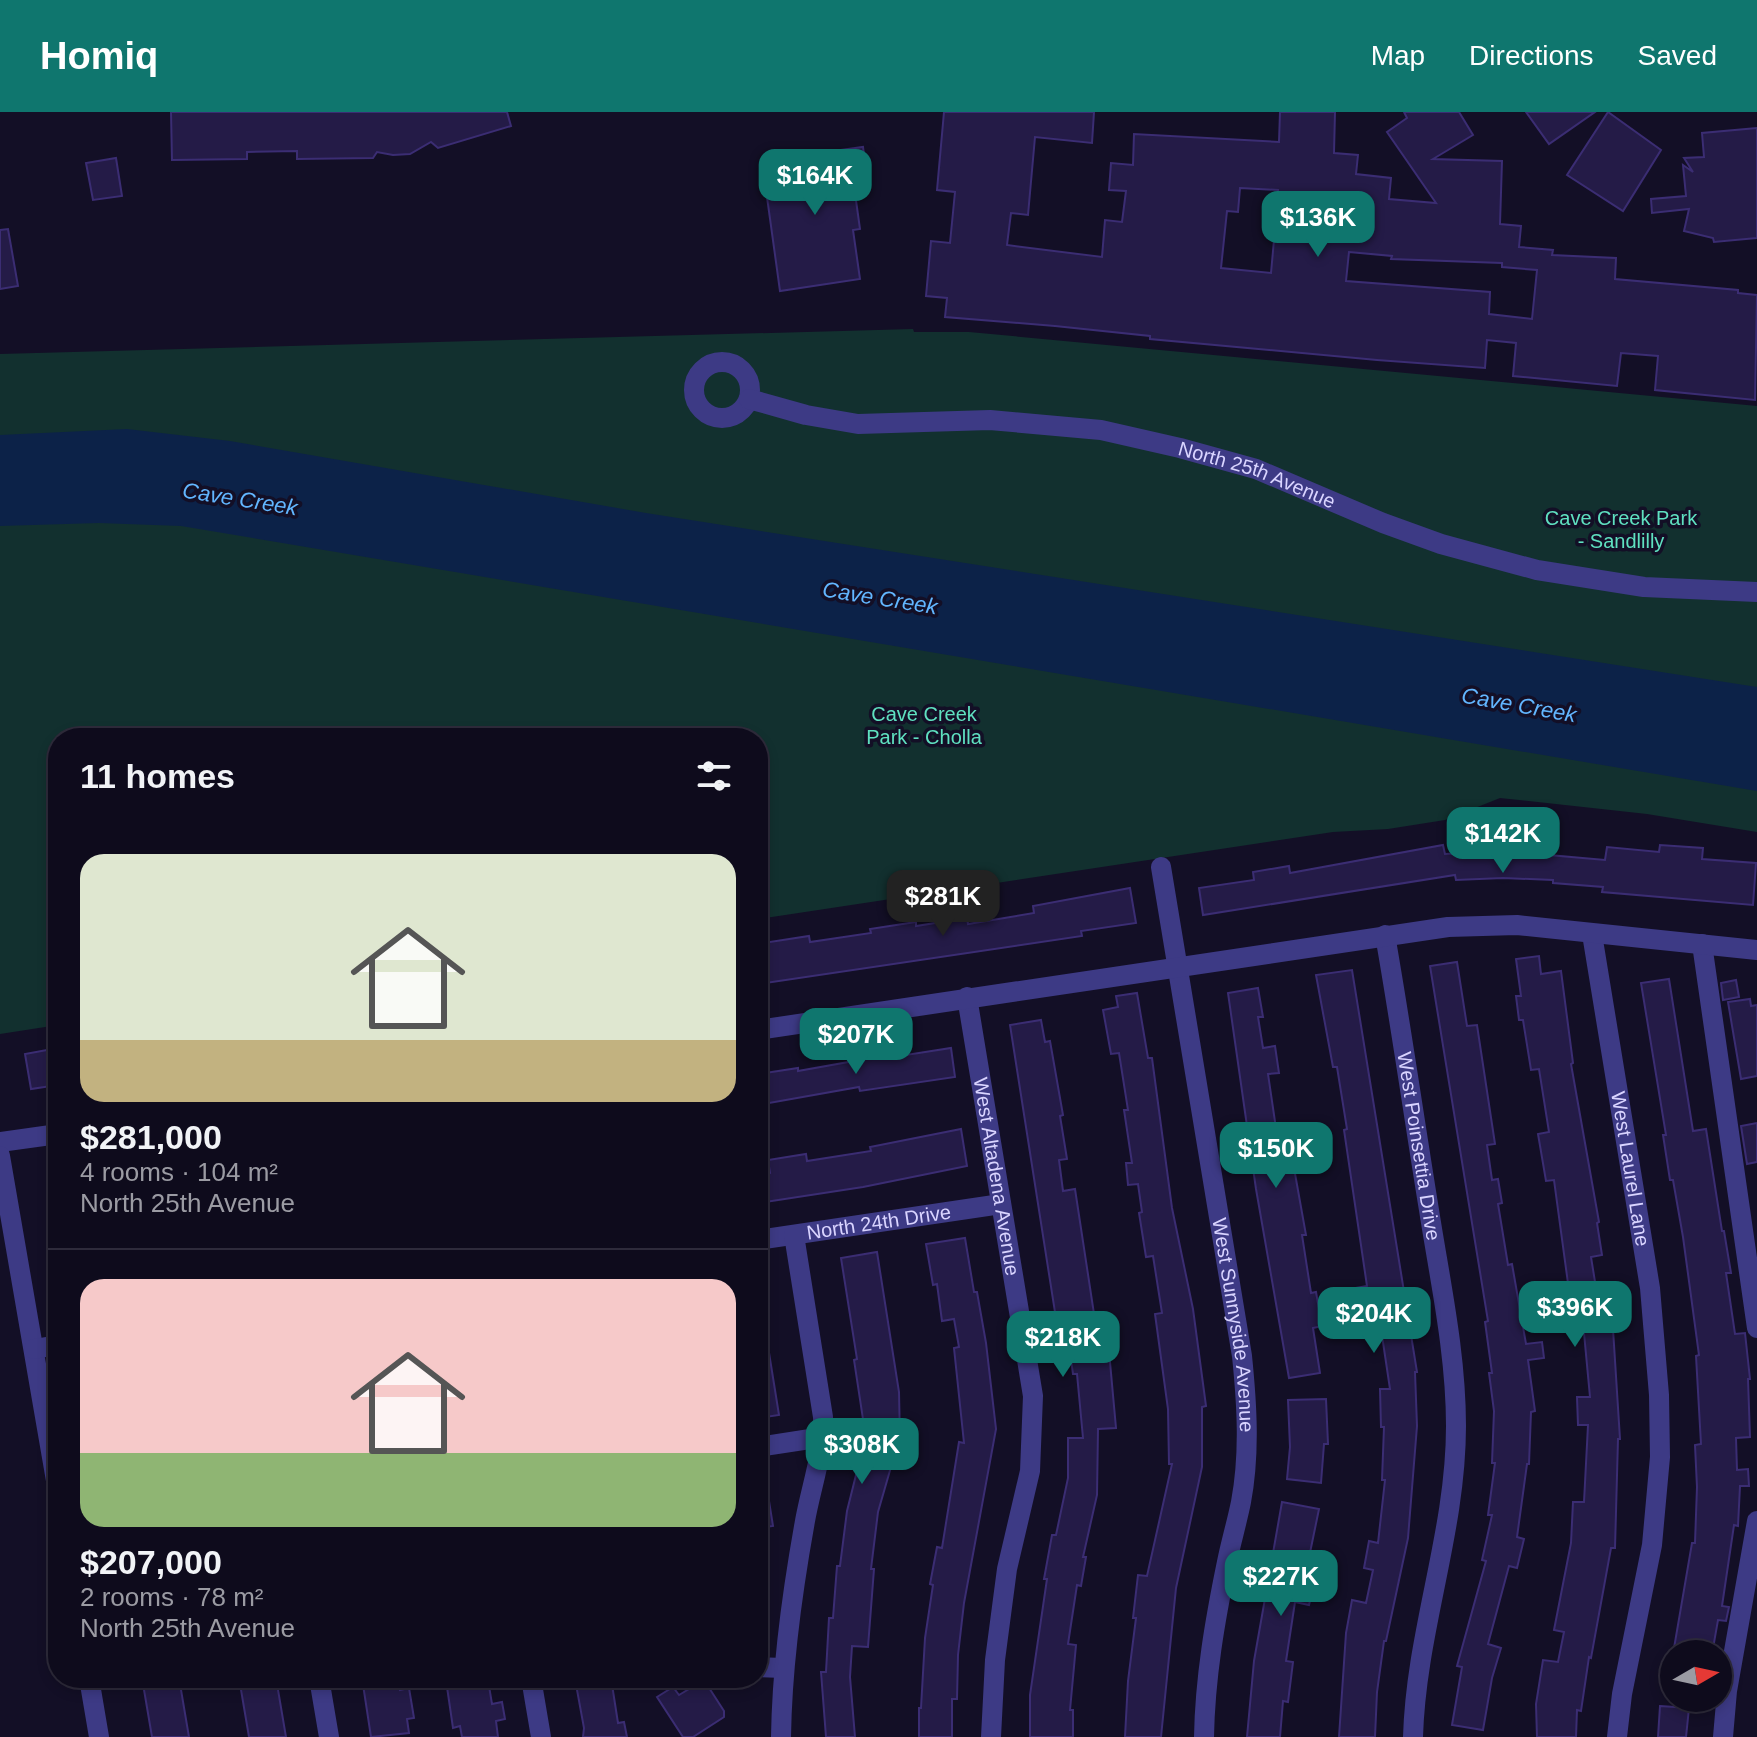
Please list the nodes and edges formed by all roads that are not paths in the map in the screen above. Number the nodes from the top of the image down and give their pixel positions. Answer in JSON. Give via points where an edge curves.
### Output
{"nodes":[{"id":1,"x":749,"y":399,"type":"dead end"},
{"id":2,"x":1757,"y":592,"type":"edge"},
{"id":3,"x":1161,"y":867,"type":"dead end"},
{"id":4,"x":1592,"y":934,"type":"junction"},
{"id":5,"x":1385,"y":935,"type":"junction"},
{"id":6,"x":1702,"y":944,"type":"junction"},
{"id":7,"x":1757,"y":950,"type":"edge"},
{"id":8,"x":1177,"y":967,"type":"junction"},
{"id":9,"x":967,"y":997,"type":"junction"},
{"id":10,"x":768,"y":1028,"type":"edge"},
{"id":11,"x":48,"y":1135,"type":"edge"},
{"id":12,"x":0,"y":1142,"type":"edge"},
{"id":13,"x":0,"y":1156,"type":"edge"},
{"id":14,"x":1001,"y":1204,"type":"junction"},
{"id":15,"x":794,"y":1235,"type":"junction"},
{"id":16,"x":768,"y":1239,"type":"edge"},
{"id":17,"x":1757,"y":1328,"type":"edge"},
{"id":18,"x":48,"y":1347,"type":"edge"},
{"id":19,"x":34,"y":1349,"type":"junction"},
{"id":20,"x":48,"y":1432,"type":"edge"},
{"id":21,"x":823,"y":1437,"type":"junction"},
{"id":22,"x":768,"y":1445,"type":"edge"},
{"id":23,"x":1757,"y":1521,"type":"edge"},
{"id":24,"x":768,"y":1667,"type":"edge"},
{"id":25,"x":783,"y":1668,"type":"junction"},
{"id":26,"x":91,"y":1688,"type":"edge"},
{"id":27,"x":321,"y":1688,"type":"edge"},
{"id":28,"x":533,"y":1688,"type":"edge"},
{"id":29,"x":99,"y":1737,"type":"edge"},
{"id":30,"x":329,"y":1737,"type":"edge"},
{"id":31,"x":541,"y":1737,"type":"edge"},
{"id":32,"x":781,"y":1737,"type":"edge"},
{"id":33,"x":991,"y":1737,"type":"edge"},
{"id":34,"x":1204,"y":1737,"type":"edge"},
{"id":35,"x":1413,"y":1737,"type":"edge"},
{"id":36,"x":1617,"y":1737,"type":"edge"},
{"id":37,"x":1723,"y":1737,"type":"edge"}],
"edges":[{"from":1,"to":2,"type":"street","name":"North 25th Avenue","via":[[858,424],[990,420],[1101,430],[1256,469],[1441,544],[1537,570],[1644,587]]},
{"from":3,"to":8,"type":"street","name":"West Sunnyside Avenue"},
{"from":4,"to":5,"type":"street","via":[[1487,924]]},
{"from":4,"to":6,"type":"street"},
{"from":4,"to":36,"type":"street","name":"West Laurel Lane","via":[[1650,1288],[1659,1395],[1652,1545]]},
{"from":5,"to":8,"type":"street"},
{"from":5,"to":35,"type":"street","name":"West Poinsettia Drive","via":[[1449,1332],[1456,1425],[1454,1484],[1422,1652]]},
{"from":6,"to":7,"type":"street"},
{"from":6,"to":17,"type":"street"},
{"from":8,"to":9,"type":"street"},
{"from":8,"to":34,"type":"street","name":"West Sunnyside Avenue","via":[[1247,1400],[1241,1501],[1208,1669]]},
{"from":9,"to":10,"type":"street"},
{"from":9,"to":14,"type":"street","name":"West Altadena Avenue"},
{"from":11,"to":12,"type":"street"},
{"from":13,"to":19,"type":"street"},
{"from":14,"to":15,"type":"street","name":"North 24th Drive"},
{"from":14,"to":33,"type":"street","name":"West Altadena Avenue","via":[[1033,1396],[1033,1437],[1007,1569]]},
{"from":15,"to":16,"type":"street","name":"North 24th Drive"},
{"from":15,"to":21,"type":"street"},
{"from":18,"to":19,"type":"street"},
{"from":19,"to":20,"type":"street"},
{"from":21,"to":22,"type":"street"},
{"from":21,"to":25,"type":"street"},
{"from":23,"to":37,"type":"street"},
{"from":24,"to":25,"type":"street"},
{"from":25,"to":32,"type":"street"},
{"from":26,"to":29,"type":"street"},
{"from":27,"to":30,"type":"street"},
{"from":28,"to":31,"type":"street"}]}
